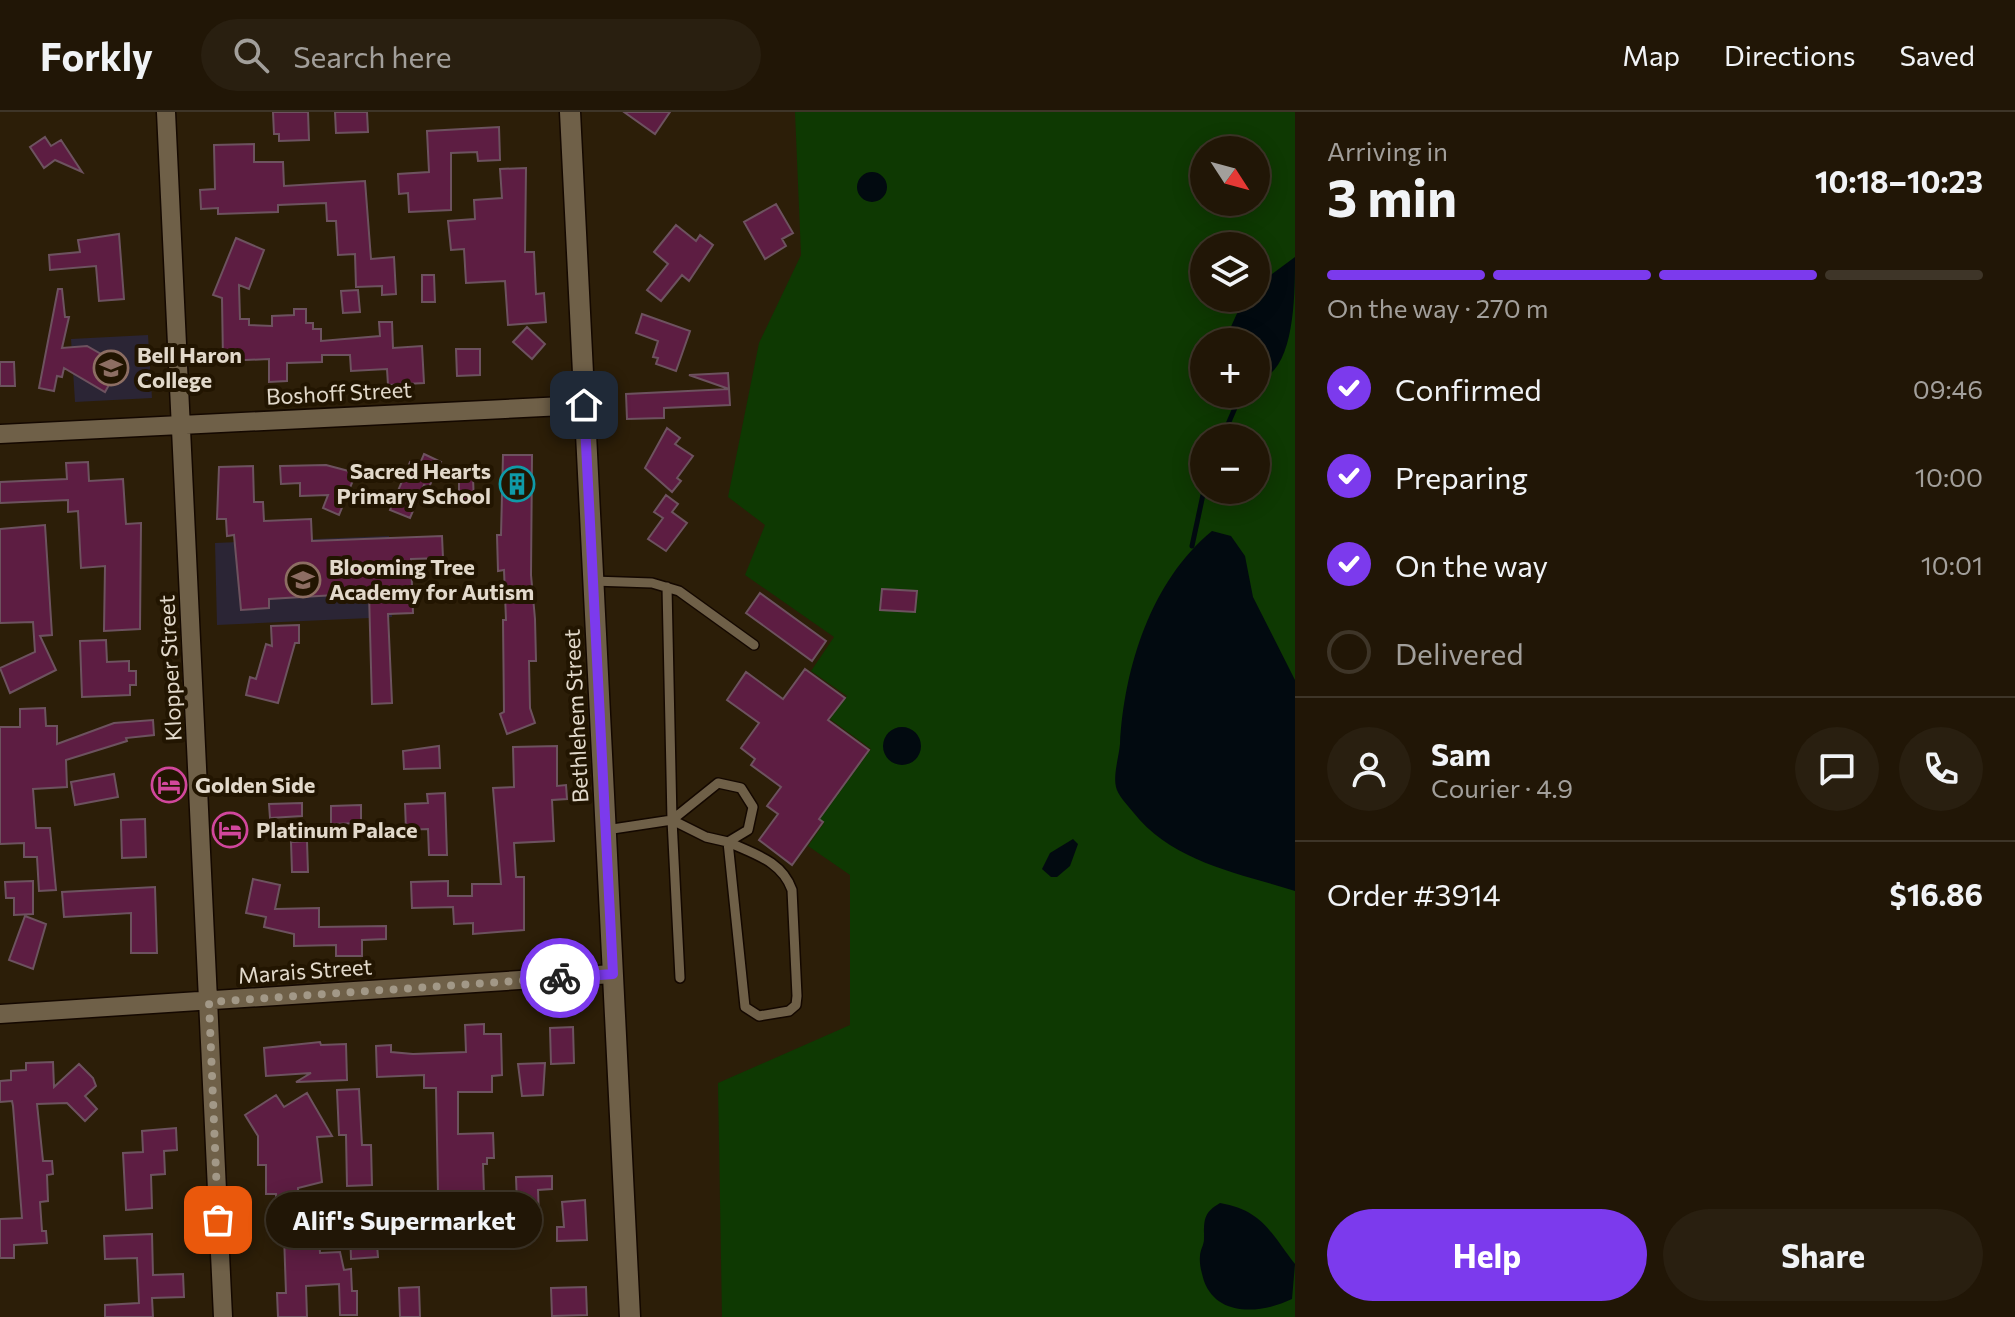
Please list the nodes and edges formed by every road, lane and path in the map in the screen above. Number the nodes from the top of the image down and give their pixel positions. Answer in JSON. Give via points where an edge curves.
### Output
{"nodes":[{"id":1,"x":166,"y":112,"type":"edge"},
{"id":2,"x":570,"y":112,"type":"edge"},
{"id":3,"x":584,"y":405,"type":"junction"},
{"id":4,"x":183,"y":425,"type":"junction"},
{"id":5,"x":0,"y":434,"type":"edge"},
{"id":6,"x":593,"y":581,"type":"junction"},
{"id":7,"x":667,"y":587,"type":"junction"},
{"id":8,"x":754,"y":645,"type":"dead end"},
{"id":9,"x":672,"y":820,"type":"junction"},
{"id":10,"x":606,"y":830,"type":"junction"},
{"id":11,"x":728,"y":842,"type":"junction"},
{"id":12,"x":613,"y":974,"type":"junction"},
{"id":13,"x":680,"y":978,"type":"dead end"},
{"id":14,"x":209,"y":1002,"type":"junction"},
{"id":15,"x":0,"y":1014,"type":"edge"},
{"id":16,"x":223,"y":1317,"type":"edge"},
{"id":17,"x":630,"y":1317,"type":"edge"}],
"edges":[{"from":1,"to":4,"type":"street","name":"Klopper Street"},
{"from":2,"to":3,"type":"main road","name":"Bethlehem Street"},
{"from":3,"to":4,"type":"street","name":"Boshoff Street"},
{"from":3,"to":6,"type":"main road","name":"Bethlehem Street"},
{"from":4,"to":5,"type":"street","name":"Boshoff Street"},
{"from":4,"to":14,"type":"street","name":"Klopper Street"},
{"from":6,"to":7,"type":"lane"},
{"from":6,"to":10,"type":"main road","name":"Bethlehem Street"},
{"from":7,"to":8,"type":"lane","via":[[703,605]]},
{"from":7,"to":9,"type":"lane"},
{"from":9,"to":10,"type":"lane"},
{"from":9,"to":11,"type":"lane"},
{"from":9,"to":11,"type":"lane","via":[[718,783],[741,788],[753,807],[748,830]]},
{"from":9,"to":13,"type":"lane"},
{"from":10,"to":12,"type":"main road","name":"Bethlehem Street"},
{"from":11,"to":11,"type":"lane","via":[[745,1007],[759,1016],[789,1011],[797,996],[789,882],[779,867]]},
{"from":12,"to":14,"type":"street","name":"Marais Street"},
{"from":12,"to":17,"type":"main road","name":"Bethlehem Street"},
{"from":14,"to":15,"type":"street","name":"Marais Street"},
{"from":14,"to":16,"type":"street","name":"Klopper Street"}]}
